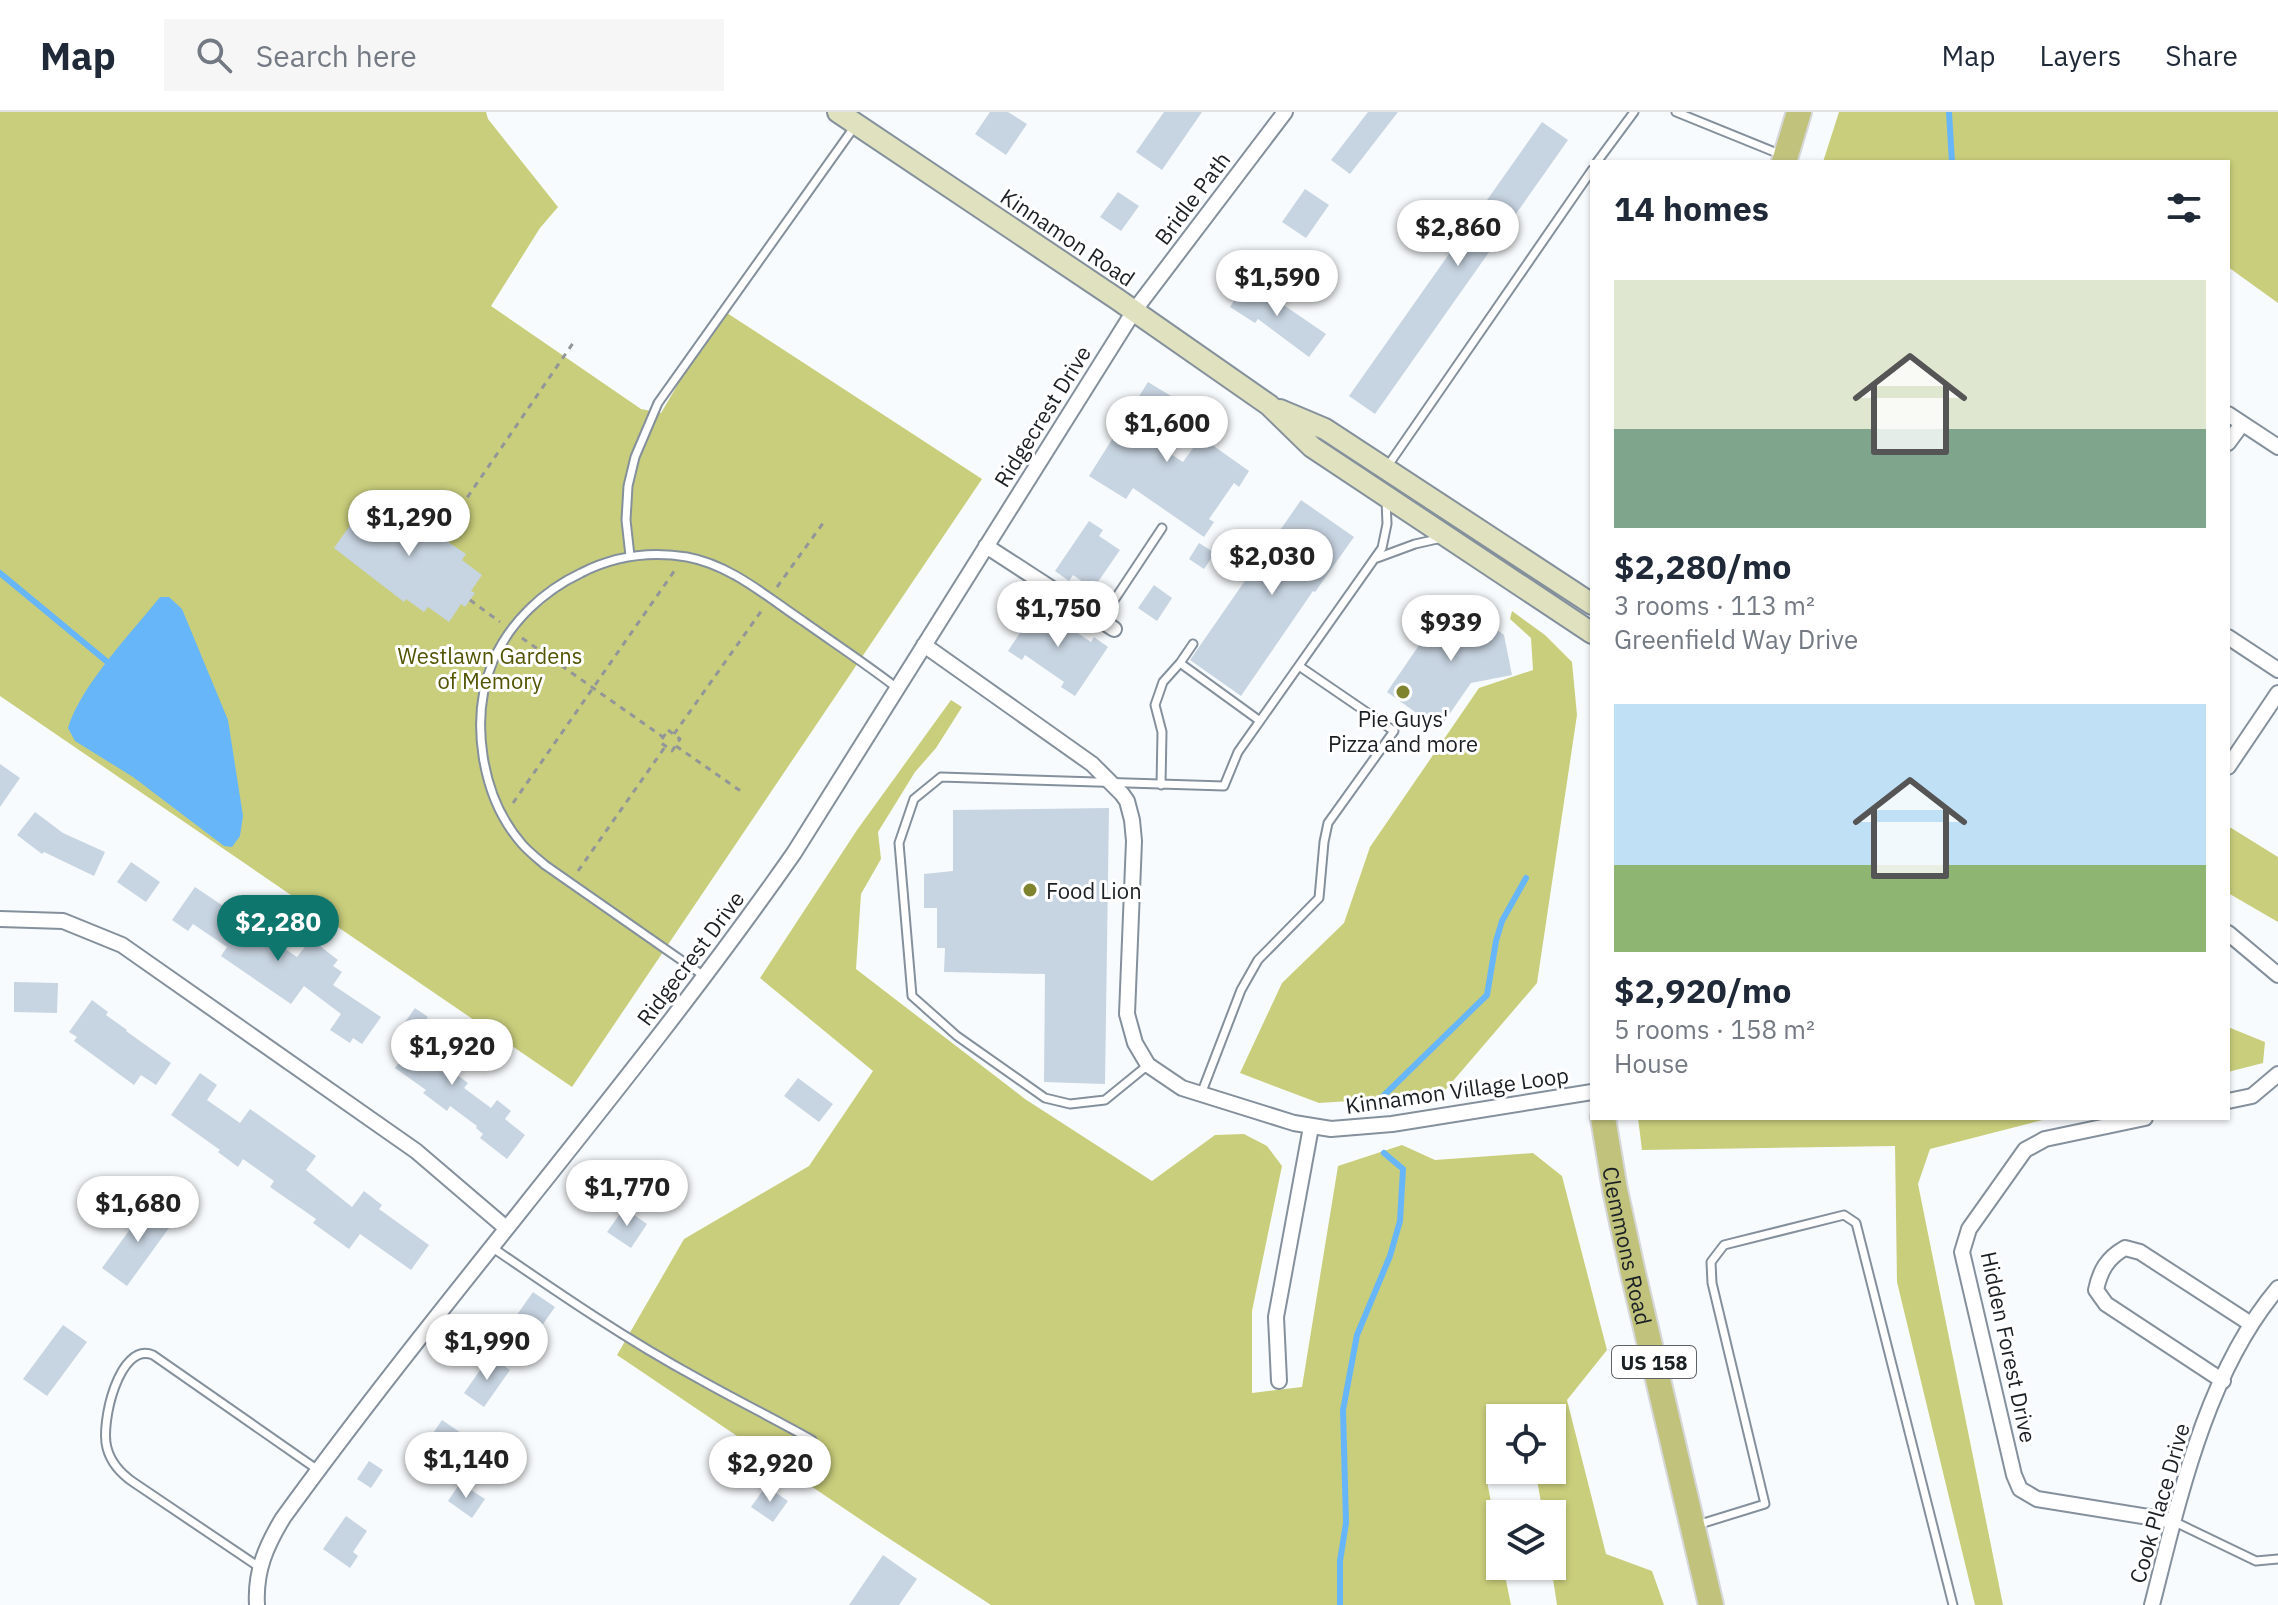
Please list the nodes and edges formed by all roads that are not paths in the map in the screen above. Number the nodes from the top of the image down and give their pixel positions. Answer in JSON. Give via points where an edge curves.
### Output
{"nodes":[{"id":1,"x":838,"y":112,"type":"edge"},
{"id":2,"x":1285,"y":112,"type":"edge"},
{"id":3,"x":1634,"y":112,"type":"edge"},
{"id":4,"x":1676,"y":112,"type":"edge"},
{"id":5,"x":1799,"y":112,"type":"edge"},
{"id":6,"x":856,"y":124,"type":"junction"},
{"id":7,"x":1785,"y":159,"type":"edge"},
{"id":8,"x":1598,"y":160,"type":"edge"},
{"id":9,"x":1590,"y":173,"type":"edge"},
{"id":10,"x":1134,"y":311,"type":"junction"},
{"id":11,"x":1269,"y":405,"type":"junction"},
{"id":12,"x":2230,"y":415,"type":"edge"},
{"id":13,"x":2242,"y":424,"type":"junction"},
{"id":14,"x":2230,"y":440,"type":"edge"},
{"id":15,"x":2278,"y":447,"type":"edge"},
{"id":16,"x":1386,"y":469,"type":"junction"},
{"id":17,"x":1386,"y":497,"type":"junction"},
{"id":18,"x":1162,"y":528,"type":"dead end"},
{"id":19,"x":1446,"y":537,"type":"junction"},
{"id":20,"x":986,"y":546,"type":"junction"},
{"id":21,"x":630,"y":556,"type":"junction"},
{"id":22,"x":1375,"y":559,"type":"junction"},
{"id":23,"x":1590,"y":603,"type":"edge"},
{"id":24,"x":1107,"y":624,"type":"joint"},
{"id":25,"x":1590,"y":632,"type":"edge"},
{"id":26,"x":2230,"y":638,"type":"edge"},
{"id":27,"x":1193,"y":644,"type":"dead end"},
{"id":28,"x":924,"y":645,"type":"junction"},
{"id":29,"x":1180,"y":663,"type":"junction"},
{"id":30,"x":1299,"y":666,"type":"junction"},
{"id":31,"x":2278,"y":670,"type":"edge"},
{"id":32,"x":897,"y":688,"type":"junction"},
{"id":33,"x":2278,"y":693,"type":"edge"},
{"id":34,"x":1260,"y":721,"type":"junction"},
{"id":35,"x":2230,"y":764,"type":"edge"},
{"id":36,"x":1111,"y":781,"type":"junction"},
{"id":37,"x":1161,"y":785,"type":"junction"},
{"id":38,"x":0,"y":919,"type":"edge"},
{"id":39,"x":2230,"y":935,"type":"edge"},
{"id":40,"x":2278,"y":975,"type":"edge"},
{"id":41,"x":705,"y":977,"type":"junction"},
{"id":42,"x":1148,"y":1065,"type":"junction"},
{"id":43,"x":2278,"y":1074,"type":"edge"},
{"id":44,"x":1590,"y":1092,"type":"edge"},
{"id":45,"x":1201,"y":1094,"type":"junction"},
{"id":46,"x":2230,"y":1101,"type":"edge"},
{"id":47,"x":1603,"y":1120,"type":"edge"},
{"id":48,"x":2135,"y":1120,"type":"edge"},
{"id":49,"x":1311,"y":1127,"type":"junction"},
{"id":50,"x":506,"y":1228,"type":"junction"},
{"id":51,"x":491,"y":1246,"type":"junction"},
{"id":52,"x":2278,"y":1288,"type":"edge"},
{"id":53,"x":2251,"y":1324,"type":"junction"},
{"id":54,"x":1279,"y":1381,"type":"dead end"},
{"id":55,"x":2223,"y":1381,"type":"junction"},
{"id":56,"x":812,"y":1440,"type":"dead end"},
{"id":57,"x":318,"y":1470,"type":"junction"},
{"id":58,"x":2173,"y":1521,"type":"junction"},
{"id":59,"x":1692,"y":1527,"type":"junction"},
{"id":60,"x":2278,"y":1559,"type":"edge"},
{"id":61,"x":259,"y":1567,"type":"junction"},
{"id":62,"x":257,"y":1605,"type":"edge"},
{"id":63,"x":1711,"y":1605,"type":"edge"},
{"id":64,"x":1953,"y":1605,"type":"edge"},
{"id":65,"x":2152,"y":1605,"type":"edge"}],
"edges":[{"from":1,"to":6,"type":"main road","name":"Kinnamon Road"},
{"from":2,"to":10,"type":"street","name":"Bridle Path"},
{"from":3,"to":8,"type":"lane"},
{"from":4,"to":7,"type":"lane"},
{"from":5,"to":7,"type":"main road"},
{"from":6,"to":10,"type":"main road","name":"Kinnamon Road"},
{"from":6,"to":21,"type":"lane","via":[[658,403],[628,486]]},
{"from":9,"to":16,"type":"lane"},
{"from":10,"to":11,"type":"main road","name":"Kinnamon Road"},
{"from":10,"to":20,"type":"street","name":"Ridgecrest Drive"},
{"from":11,"to":16,"type":"main road","name":"Kinnamon Road","via":[[1325,429]]},
{"from":11,"to":17,"type":"main road","name":"Kinnamon Road","via":[[1312,447]]},
{"from":12,"to":13,"type":"street"},
{"from":13,"to":14,"type":"street"},
{"from":13,"to":15,"type":"street"},
{"from":16,"to":23,"type":"main road","name":"Kinnamon Road"},
{"from":17,"to":19,"type":"main road","name":"Kinnamon Road"},
{"from":17,"to":22,"type":"lane","via":[[1386,536]]},
{"from":18,"to":24,"type":"lane"},
{"from":19,"to":22,"type":"lane"},
{"from":19,"to":25,"type":"main road","name":"Kinnamon Road"},
{"from":20,"to":24,"type":"street"},
{"from":20,"to":28,"type":"street","name":"Ridgecrest Drive"},
{"from":21,"to":32,"type":"lane","via":[[685,557],[729,572]]},
{"from":21,"to":41,"type":"lane","via":[[564,581],[511,630],[493,662],[481,718],[485,770],[521,844],[569,884]]},
{"from":22,"to":30,"type":"lane"},
{"from":26,"to":31,"type":"street"},
{"from":27,"to":29,"type":"lane"},
{"from":28,"to":32,"type":"street","name":"Ridgecrest Drive"},
{"from":28,"to":36,"type":"street"},
{"from":29,"to":34,"type":"lane"},
{"from":29,"to":37,"type":"lane","via":[[1163,682],[1155,705],[1162,732]]},
{"from":30,"to":34,"type":"lane"},
{"from":30,"to":45,"type":"lane","via":[[1394,731],[1328,823],[1319,898],[1258,960]]},
{"from":32,"to":41,"type":"street","name":"Ridgecrest Drive","via":[[794,853]]},
{"from":33,"to":35,"type":"street"},
{"from":34,"to":37,"type":"lane","via":[[1238,752],[1224,786]]},
{"from":36,"to":37,"type":"lane"},
{"from":36,"to":42,"type":"street","via":[[1127,801],[1132,820],[1127,1014]]},
{"from":36,"to":42,"type":"lane","via":[[941,777],[914,799],[899,843],[912,996],[957,1036],[1045,1098],[1070,1104],[1105,1100]]},
{"from":38,"to":50,"type":"street","via":[[63,921],[122,945],[416,1151]]},
{"from":39,"to":40,"type":"street"},
{"from":41,"to":50,"type":"street","name":"Ridgecrest Drive"},
{"from":42,"to":45,"type":"street","name":"Kinnamon Village Loop","via":[[1167,1080]]},
{"from":43,"to":46,"type":"street","via":[[2252,1096]]},
{"from":44,"to":49,"type":"street","name":"Kinnamon Village Loop","via":[[1352,1129]]},
{"from":45,"to":49,"type":"street","name":"Kinnamon Village Loop"},
{"from":47,"to":59,"type":"main road","name":"Clemmons Road","number":"US 158"},
{"from":48,"to":58,"type":"street","name":"Hidden Forest Drive","via":[[2045,1139],[2025,1150],[1969,1229],[1962,1252],[2020,1489],[2037,1499]]},
{"from":49,"to":54,"type":"street","via":[[1276,1317]]},
{"from":50,"to":51,"type":"street","name":"Ridgecrest Drive"},
{"from":51,"to":56,"type":"lane","via":[[620,1333]]},
{"from":51,"to":57,"type":"street","name":"Ridgecrest Drive"},
{"from":52,"to":53,"type":"street","name":"Cook Place Drive"},
{"from":53,"to":55,"type":"street","name":"Cook Place Drive"},
{"from":53,"to":55,"type":"street","via":[[2140,1252],[2125,1248],[2099,1274],[2096,1290],[2106,1304]]},
{"from":55,"to":58,"type":"street","name":"Cook Place Drive","via":[[2194,1448]]},
{"from":57,"to":61,"type":"street","name":"Ridgecrest Drive","via":[[283,1518]]},
{"from":57,"to":61,"type":"lane","via":[[153,1355],[138,1353],[125,1365],[105,1423],[112,1461],[120,1473]]},
{"from":58,"to":60,"type":"lane","via":[[2256,1561]]},
{"from":58,"to":65,"type":"street","name":"Cook Place Drive"},
{"from":59,"to":63,"type":"main road","name":"Clemmons Road","number":"US 158"},
{"from":59,"to":64,"type":"lane","via":[[1765,1504],[1711,1262],[1724,1245],[1844,1215],[1856,1223]]},
{"from":61,"to":62,"type":"street","name":"Ridgecrest Drive"}]}
